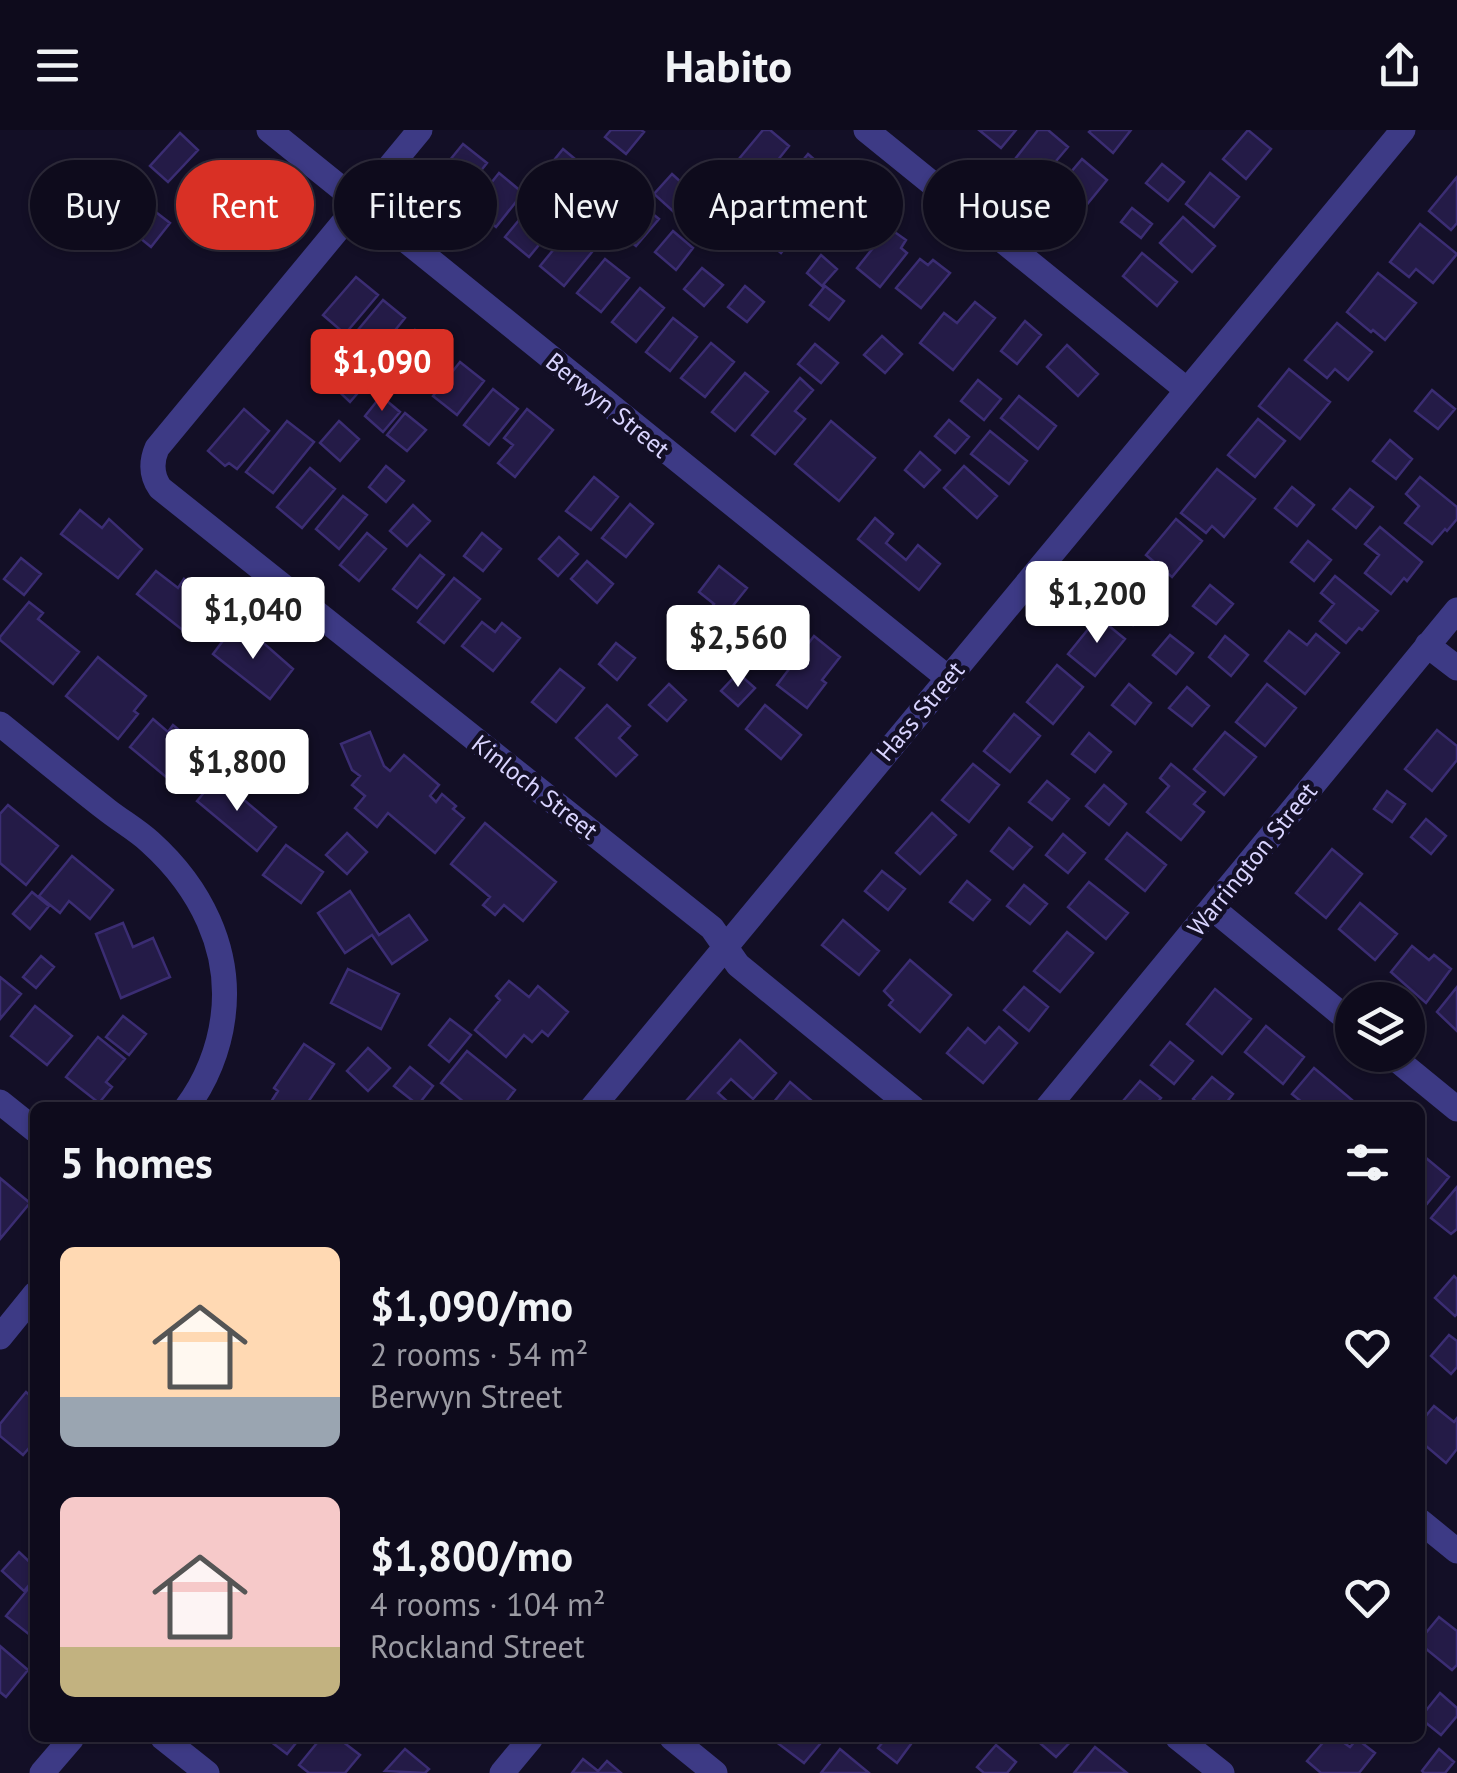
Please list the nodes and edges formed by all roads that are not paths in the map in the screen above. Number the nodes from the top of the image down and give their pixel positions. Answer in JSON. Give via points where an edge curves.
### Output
{"nodes":[{"id":1,"x":270,"y":130,"type":"edge"},
{"id":2,"x":420,"y":130,"type":"edge"},
{"id":3,"x":866,"y":130,"type":"edge"},
{"id":4,"x":1403,"y":130,"type":"edge"},
{"id":5,"x":396,"y":160,"type":"edge"},
{"id":6,"x":334,"y":183,"type":"edge"},
{"id":7,"x":334,"y":235,"type":"edge"},
{"id":8,"x":417,"y":250,"type":"edge"},
{"id":9,"x":1187,"y":390,"type":"junction"},
{"id":10,"x":1457,"y":610,"type":"edge"},
{"id":11,"x":1428,"y":645,"type":"junction"},
{"id":12,"x":1457,"y":668,"type":"edge"},
{"id":13,"x":948,"y":678,"type":"junction"},
{"id":14,"x":0,"y":724,"type":"edge"},
{"id":15,"x":1212,"y":908,"type":"junction"},
{"id":16,"x":726,"y":946,"type":"junction"},
{"id":17,"x":1335,"y":1009,"type":"edge"},
{"id":18,"x":1412,"y":1072,"type":"edge"},
{"id":19,"x":0,"y":1102,"type":"edge"},
{"id":20,"x":191,"y":1102,"type":"edge"},
{"id":21,"x":597,"y":1102,"type":"edge"},
{"id":22,"x":906,"y":1102,"type":"edge"},
{"id":23,"x":1052,"y":1102,"type":"edge"},
{"id":24,"x":1457,"y":1109,"type":"edge"},
{"id":25,"x":30,"y":1126,"type":"edge"},
{"id":26,"x":30,"y":1300,"type":"edge"},
{"id":27,"x":0,"y":1337,"type":"edge"},
{"id":28,"x":1425,"y":1525,"type":"edge"},
{"id":29,"x":1457,"y":1551,"type":"edge"},
{"id":30,"x":69,"y":1742,"type":"edge"},
{"id":31,"x":168,"y":1742,"type":"edge"},
{"id":32,"x":528,"y":1742,"type":"edge"},
{"id":33,"x":677,"y":1742,"type":"edge"},
{"id":34,"x":1183,"y":1742,"type":"edge"},
{"id":35,"x":42,"y":1773,"type":"edge"},
{"id":36,"x":207,"y":1773,"type":"edge"},
{"id":37,"x":502,"y":1773,"type":"edge"},
{"id":38,"x":715,"y":1773,"type":"edge"},
{"id":39,"x":1222,"y":1773,"type":"edge"}],
"edges":[{"from":1,"to":6,"type":"street","name":"Berwyn Street"},
{"from":2,"to":5,"type":"street"},
{"from":3,"to":9,"type":"street"},
{"from":4,"to":9,"type":"street","name":"Hass Street"},
{"from":7,"to":16,"type":"street","name":"Kinloch Street","via":[[158,448],[154,481],[712,928]]},
{"from":8,"to":13,"type":"street","name":"Berwyn Street"},
{"from":9,"to":13,"type":"street","name":"Hass Street"},
{"from":10,"to":11,"type":"street","name":"Warrington Street"},
{"from":11,"to":12,"type":"street"},
{"from":11,"to":15,"type":"street","name":"Warrington Street"},
{"from":13,"to":16,"type":"street","name":"Hass Street"},
{"from":14,"to":20,"type":"street","via":[[146,838],[186,880],[212,925],[225,1006],[211,1064]]},
{"from":15,"to":17,"type":"street"},
{"from":15,"to":23,"type":"street","name":"Warrington Street"},
{"from":16,"to":21,"type":"street","name":"Hass Street"},
{"from":16,"to":22,"type":"street","name":"Kinloch Street","via":[[738,964]]},
{"from":18,"to":24,"type":"street"},
{"from":19,"to":25,"type":"street"},
{"from":26,"to":27,"type":"street"},
{"from":28,"to":29,"type":"street"},
{"from":30,"to":35,"type":"street"},
{"from":31,"to":36,"type":"street"},
{"from":32,"to":37,"type":"street"},
{"from":33,"to":38,"type":"street"},
{"from":34,"to":39,"type":"street"}]}
